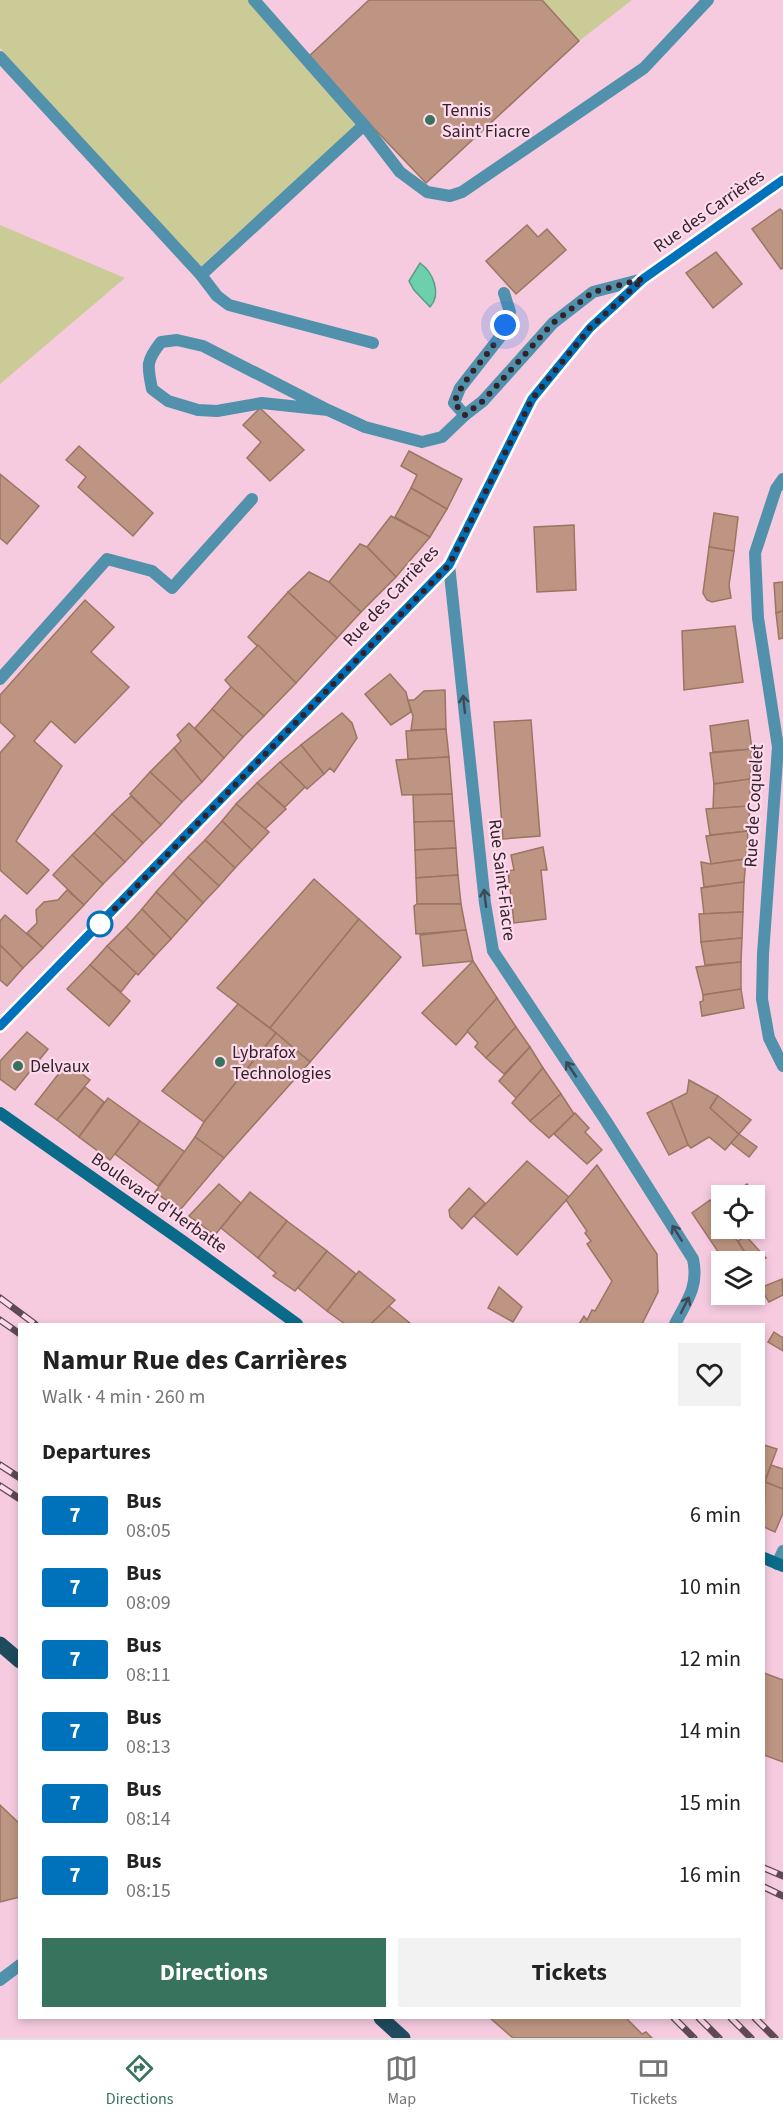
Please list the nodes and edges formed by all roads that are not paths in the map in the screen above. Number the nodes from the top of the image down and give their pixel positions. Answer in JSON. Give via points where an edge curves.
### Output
{"nodes":[{"id":1,"x":254,"y":0,"type":"edge"},
{"id":2,"x":708,"y":0,"type":"edge"},
{"id":3,"x":0,"y":57,"type":"edge"},
{"id":4,"x":364,"y":125,"type":"junction"},
{"id":5,"x":783,"y":180,"type":"edge"},
{"id":6,"x":201,"y":275,"type":"junction"},
{"id":7,"x":643,"y":279,"type":"junction"},
{"id":8,"x":504,"y":293,"type":"dead end"},
{"id":9,"x":373,"y":343,"type":"dead end"},
{"id":10,"x":328,"y":410,"type":"junction"},
{"id":11,"x":465,"y":415,"type":"junction"},
{"id":12,"x":783,"y":479,"type":"edge"},
{"id":13,"x":252,"y":499,"type":"dead end"},
{"id":14,"x":449,"y":565,"type":"junction"},
{"id":15,"x":0,"y":680,"type":"edge"},
{"id":16,"x":0,"y":1026,"type":"edge"},
{"id":17,"x":783,"y":1066,"type":"edge"},
{"id":18,"x":0,"y":1113,"type":"edge"},
{"id":19,"x":296,"y":1323,"type":"edge"},
{"id":20,"x":676,"y":1323,"type":"edge"},
{"id":21,"x":783,"y":1551,"type":"edge"},
{"id":22,"x":765,"y":1558,"type":"edge"},
{"id":23,"x":780,"y":1565,"type":"edge"},
{"id":24,"x":0,"y":1644,"type":"edge"},
{"id":25,"x":18,"y":1659,"type":"edge"},
{"id":26,"x":18,"y":1966,"type":"edge"},
{"id":27,"x":0,"y":1980,"type":"edge"},
{"id":28,"x":382,"y":2019,"type":"edge"},
{"id":29,"x":403,"y":2038,"type":"edge"}],
"edges":[{"from":1,"to":4,"type":"street"},
{"from":2,"to":4,"type":"street","via":[[644,68],[462,192],[450,196],[427,192],[400,172]]},
{"from":3,"to":6,"type":"street"},
{"from":4,"to":6,"type":"street"},
{"from":5,"to":7,"type":"street","name":"Rue des Carrières"},
{"from":6,"to":9,"type":"street","via":[[229,305]]},
{"from":7,"to":11,"type":"street","via":[[593,292],[553,323],[483,401]]},
{"from":7,"to":14,"type":"street","name":"Rue des Carrières","via":[[590,328],[532,399]]},
{"from":8,"to":11,"type":"street","via":[[510,312],[500,337],[460,388],[454,403]]},
{"from":10,"to":10,"type":"street","via":[[262,403],[217,411],[198,410],[168,401],[152,389],[149,357],[161,342],[177,340],[203,346]]},
{"from":10,"to":11,"type":"street","via":[[365,427],[422,442],[442,438]]},
{"from":12,"to":17,"type":"street","name":"Rue de Coquelet","via":[[776,489],[755,553],[758,618],[778,747],[762,999],[769,1038]]},
{"from":13,"to":15,"type":"street","via":[[172,588],[152,571],[106,559]]},
{"from":14,"to":16,"type":"street","name":"Rue des Carrières"},
{"from":20,"to":14,"type":"street","name":"Rue Saint-Fiacre","one_way":true,"via":[[694,1286],[693,1259],[493,951]]},
{"from":18,"to":19,"type":"street","name":"Boulevard d'Herbatte"},
{"from":21,"to":23,"type":"street"},
{"from":22,"to":23,"type":"street"},
{"from":24,"to":25,"type":"main road"},
{"from":26,"to":27,"type":"street"},
{"from":28,"to":29,"type":"main road"}]}
